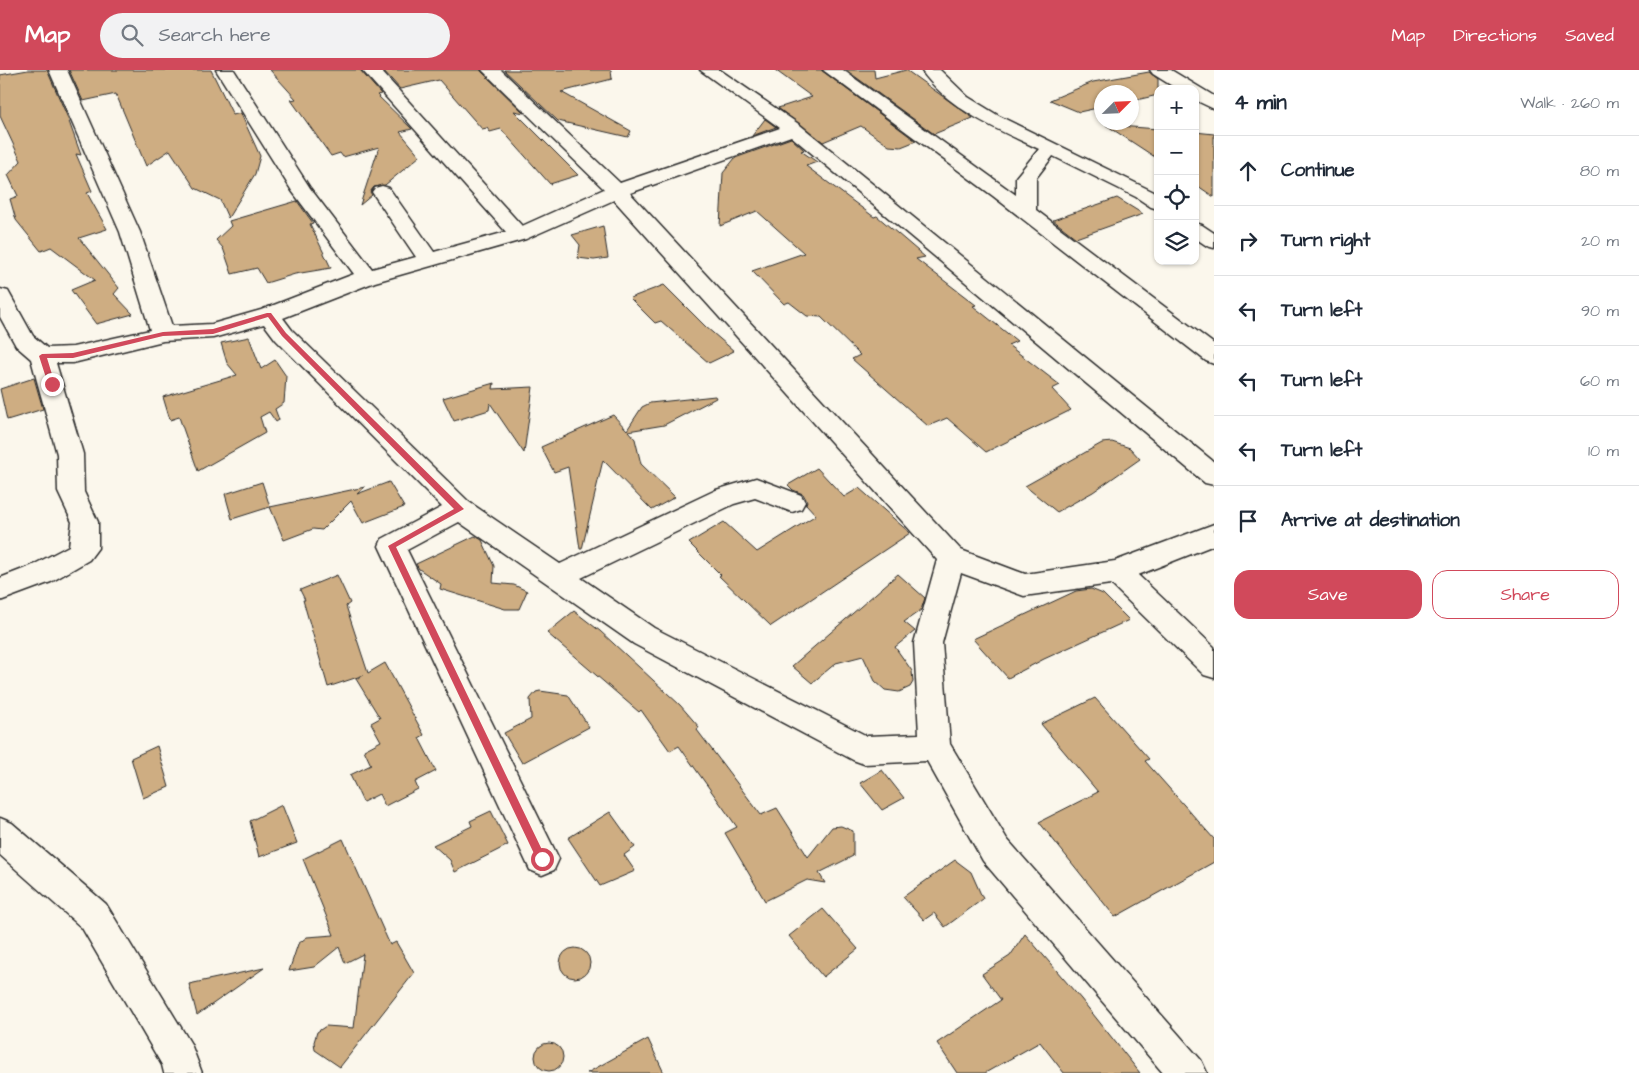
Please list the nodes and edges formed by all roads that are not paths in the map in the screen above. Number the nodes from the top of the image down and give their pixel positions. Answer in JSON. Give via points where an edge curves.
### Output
{"nodes":[{"id":1,"x":58,"y":70,"type":"edge"},
{"id":2,"x":226,"y":70,"type":"edge"},
{"id":3,"x":371,"y":70,"type":"edge"},
{"id":4,"x":491,"y":70,"type":"edge"},
{"id":5,"x":709,"y":70,"type":"edge"},
{"id":6,"x":832,"y":70,"type":"edge"},
{"id":7,"x":930,"y":70,"type":"edge"},
{"id":8,"x":1159,"y":70,"type":"edge"},
{"id":9,"x":1183,"y":85,"type":"edge"},
{"id":10,"x":1199,"y":95,"type":"edge"},
{"id":11,"x":1214,"y":104,"type":"edge"},
{"id":12,"x":794,"y":129,"type":"junction"},
{"id":13,"x":1050,"y":148,"type":"junction"},
{"id":14,"x":617,"y":191,"type":"junction"},
{"id":15,"x":382,"y":192,"type":"dead end"},
{"id":16,"x":1154,"y":200,"type":"edge"},
{"id":17,"x":1026,"y":212,"type":"junction"},
{"id":18,"x":1199,"y":232,"type":"edge"},
{"id":19,"x":518,"y":235,"type":"junction"},
{"id":20,"x":1214,"y":242,"type":"edge"},
{"id":21,"x":430,"y":260,"type":"junction"},
{"id":22,"x":367,"y":277,"type":"junction"},
{"id":23,"x":0,"y":296,"type":"edge"},
{"id":24,"x":269,"y":315,"type":"junction"},
{"id":25,"x":163,"y":334,"type":"junction"},
{"id":26,"x":42,"y":356,"type":"junction"},
{"id":27,"x":1214,"y":356,"type":"edge"},
{"id":28,"x":1214,"y":476,"type":"edge"},
{"id":29,"x":792,"y":502,"type":"dead end"},
{"id":30,"x":460,"y":509,"type":"junction"},
{"id":31,"x":1214,"y":534,"type":"edge"},
{"id":32,"x":952,"y":558,"type":"junction"},
{"id":33,"x":1117,"y":572,"type":"junction"},
{"id":34,"x":558,"y":576,"type":"junction"},
{"id":35,"x":0,"y":590,"type":"edge"},
{"id":36,"x":1214,"y":666,"type":"edge"},
{"id":37,"x":935,"y":746,"type":"junction"},
{"id":38,"x":0,"y":834,"type":"edge"},
{"id":39,"x":542,"y":859,"type":"dead end"},
{"id":40,"x":184,"y":1073,"type":"edge"},
{"id":41,"x":1188,"y":1073,"type":"edge"}],
"edges":[{"from":1,"to":25,"type":"street","via":[[130,232]]},
{"from":2,"to":22,"type":"street","via":[[302,191]]},
{"from":3,"to":19,"type":"street"},
{"from":4,"to":14,"type":"street"},
{"from":5,"to":12,"type":"street"},
{"from":6,"to":17,"type":"street"},
{"from":7,"to":13,"type":"street","via":[[962,101]]},
{"from":8,"to":9,"type":"street"},
{"from":10,"to":11,"type":"street"},
{"from":12,"to":14,"type":"street"},
{"from":12,"to":28,"type":"street"},
{"from":13,"to":16,"type":"street"},
{"from":13,"to":17,"type":"street","via":[[1026,177]]},
{"from":14,"to":19,"type":"street"},
{"from":14,"to":32,"type":"street"},
{"from":15,"to":21,"type":"street"},
{"from":17,"to":27,"type":"street"},
{"from":18,"to":20,"type":"street"},
{"from":19,"to":21,"type":"street"},
{"from":21,"to":22,"type":"street"},
{"from":22,"to":24,"type":"street"},
{"from":23,"to":26,"type":"street","via":[[24,341]]},
{"from":24,"to":25,"type":"street","via":[[213,331]]},
{"from":24,"to":30,"type":"street","via":[[284,335]]},
{"from":25,"to":26,"type":"street","via":[[73,356]]},
{"from":26,"to":35,"type":"street","via":[[70,454],[71,492],[85,522],[84,548],[41,574]]},
{"from":29,"to":34,"type":"street","via":[[756,488],[725,497]]},
{"from":30,"to":34,"type":"street"},
{"from":30,"to":39,"type":"street","via":[[392,546]]},
{"from":31,"to":33,"type":"street"},
{"from":32,"to":33,"type":"street","via":[[1024,585]]},
{"from":32,"to":37,"type":"street","via":[[928,643]]},
{"from":33,"to":36,"type":"street"},
{"from":34,"to":37,"type":"street","via":[[644,636],[864,750]]},
{"from":37,"to":41,"type":"street","via":[[995,850]]},
{"from":38,"to":40,"type":"street","via":[[94,916],[178,1057]]}]}
